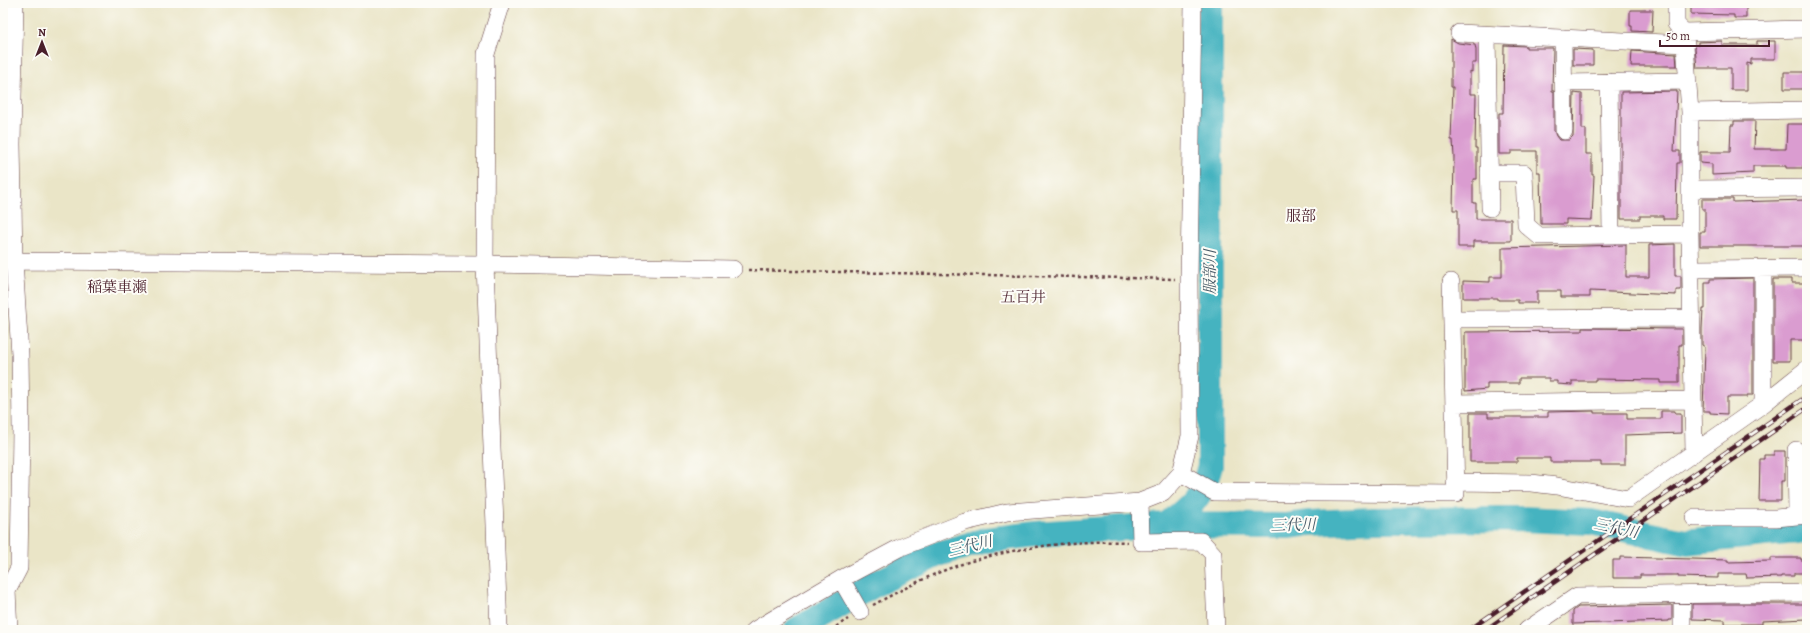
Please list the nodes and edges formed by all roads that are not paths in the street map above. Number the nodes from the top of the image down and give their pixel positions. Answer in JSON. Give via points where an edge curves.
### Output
{"nodes":[{"id":1,"x":15,"y":3,"type":"edge"},
{"id":2,"x":502,"y":3,"type":"edge"},
{"id":3,"x":1193,"y":3,"type":"edge"},
{"id":4,"x":1676,"y":3,"type":"edge"},
{"id":5,"x":1807,"y":29,"type":"edge"},
{"id":6,"x":1459,"y":33,"type":"dead end"},
{"id":7,"x":1487,"y":35,"type":"junction"},
{"id":8,"x":1563,"y":38,"type":"junction"},
{"id":9,"x":1685,"y":38,"type":"junction"},
{"id":10,"x":1688,"y":81,"type":"junction"},
{"id":11,"x":1609,"y":82,"type":"junction"},
{"id":12,"x":1564,"y":83,"type":"junction"},
{"id":13,"x":1807,"y":110,"type":"edge"},
{"id":14,"x":1690,"y":112,"type":"junction"},
{"id":15,"x":1564,"y":131,"type":"dead end"},
{"id":16,"x":1490,"y":173,"type":"junction"},
{"id":17,"x":1807,"y":188,"type":"edge"},
{"id":18,"x":1692,"y":189,"type":"junction"},
{"id":19,"x":1490,"y":208,"type":"dead end"},
{"id":20,"x":1690,"y":234,"type":"junction"},
{"id":21,"x":1611,"y":235,"type":"junction"},
{"id":22,"x":9,"y":259,"type":"edge"},
{"id":23,"x":485,"y":264,"type":"junction"},
{"id":24,"x":1807,"y":268,"type":"edge"},
{"id":25,"x":734,"y":269,"type":"road end"},
{"id":26,"x":1692,"y":269,"type":"junction"},
{"id":27,"x":1763,"y":269,"type":"junction"},
{"id":28,"x":1451,"y":282,"type":"dead end"},
{"id":29,"x":1692,"y":318,"type":"junction"},
{"id":30,"x":1452,"y":319,"type":"junction"},
{"id":31,"x":1807,"y":368,"type":"edge"},
{"id":32,"x":1692,"y":400,"type":"junction"},
{"id":33,"x":1454,"y":403,"type":"junction"},
{"id":34,"x":1763,"y":404,"type":"junction"},
{"id":35,"x":1796,"y":450,"type":"dead end"},
{"id":36,"x":1694,"y":453,"type":"junction"},
{"id":37,"x":1185,"y":475,"type":"junction"},
{"id":38,"x":1455,"y":482,"type":"junction"},
{"id":39,"x":1140,"y":504,"type":"junction"},
{"id":40,"x":1802,"y":515,"type":"edge"},
{"id":41,"x":1694,"y":518,"type":"dead end"},
{"id":42,"x":842,"y":580,"type":"junction"},
{"id":43,"x":1807,"y":593,"type":"edge"},
{"id":44,"x":1682,"y":595,"type":"junction"},
{"id":45,"x":860,"y":610,"type":"road end"},
{"id":46,"x":9,"y":630,"type":"edge"},
{"id":47,"x":499,"y":630,"type":"edge"},
{"id":48,"x":754,"y":630,"type":"edge"},
{"id":49,"x":1216,"y":630,"type":"edge"},
{"id":50,"x":1527,"y":630,"type":"edge"},
{"id":51,"x":1682,"y":630,"type":"edge"}],
"edges":[{"from":1,"to":22,"type":"street"},
{"from":2,"to":23,"type":"street","via":[[486,54]]},
{"from":3,"to":37,"type":"street","via":[[1189,279],[1190,436]]},
{"from":4,"to":9,"type":"street","via":[[1676,24]]},
{"from":5,"to":9,"type":"street"},
{"from":6,"to":7,"type":"street"},
{"from":7,"to":8,"type":"street"},
{"from":7,"to":16,"type":"street"},
{"from":8,"to":9,"type":"street"},
{"from":8,"to":12,"type":"street"},
{"from":9,"to":10,"type":"street"},
{"from":10,"to":11,"type":"street"},
{"from":10,"to":14,"type":"street"},
{"from":11,"to":12,"type":"street"},
{"from":11,"to":21,"type":"street"},
{"from":12,"to":15,"type":"street"},
{"from":13,"to":14,"type":"street"},
{"from":14,"to":18,"type":"street"},
{"from":16,"to":19,"type":"street"},
{"from":16,"to":21,"type":"street","via":[[1524,173],[1526,225],[1539,236]]},
{"from":17,"to":18,"type":"street"},
{"from":18,"to":20,"type":"street"},
{"from":20,"to":21,"type":"street"},
{"from":20,"to":26,"type":"street"},
{"from":22,"to":23,"type":"street"},
{"from":22,"to":46,"type":"street","via":[[20,354],[22,430],[19,568],[7,591]]},
{"from":23,"to":25,"type":"street"},
{"from":23,"to":47,"type":"street"},
{"from":24,"to":27,"type":"street"},
{"from":26,"to":27,"type":"street"},
{"from":26,"to":29,"type":"street"},
{"from":27,"to":34,"type":"street"},
{"from":28,"to":30,"type":"street"},
{"from":29,"to":30,"type":"street"},
{"from":29,"to":32,"type":"street"},
{"from":30,"to":33,"type":"street"},
{"from":31,"to":34,"type":"street"},
{"from":32,"to":33,"type":"street"},
{"from":32,"to":36,"type":"street"},
{"from":33,"to":38,"type":"street"},
{"from":34,"to":36,"type":"street"},
{"from":35,"to":40,"type":"street"},
{"from":36,"to":38,"type":"street","via":[[1628,499],[1531,483]]},
{"from":37,"to":38,"type":"street","via":[[1214,492],[1456,494]]},
{"from":37,"to":39,"type":"street","via":[[1163,493]]},
{"from":39,"to":42,"type":"street","via":[[1008,512],[965,522],[899,548]]},
{"from":39,"to":49,"type":"street","via":[[1141,540],[1201,541],[1213,554]]},
{"from":40,"to":41,"type":"street"},
{"from":42,"to":45,"type":"street"},
{"from":42,"to":48,"type":"street"},
{"from":43,"to":44,"type":"street"},
{"from":44,"to":50,"type":"street","via":[[1577,596]]},
{"from":44,"to":51,"type":"street"}]}
